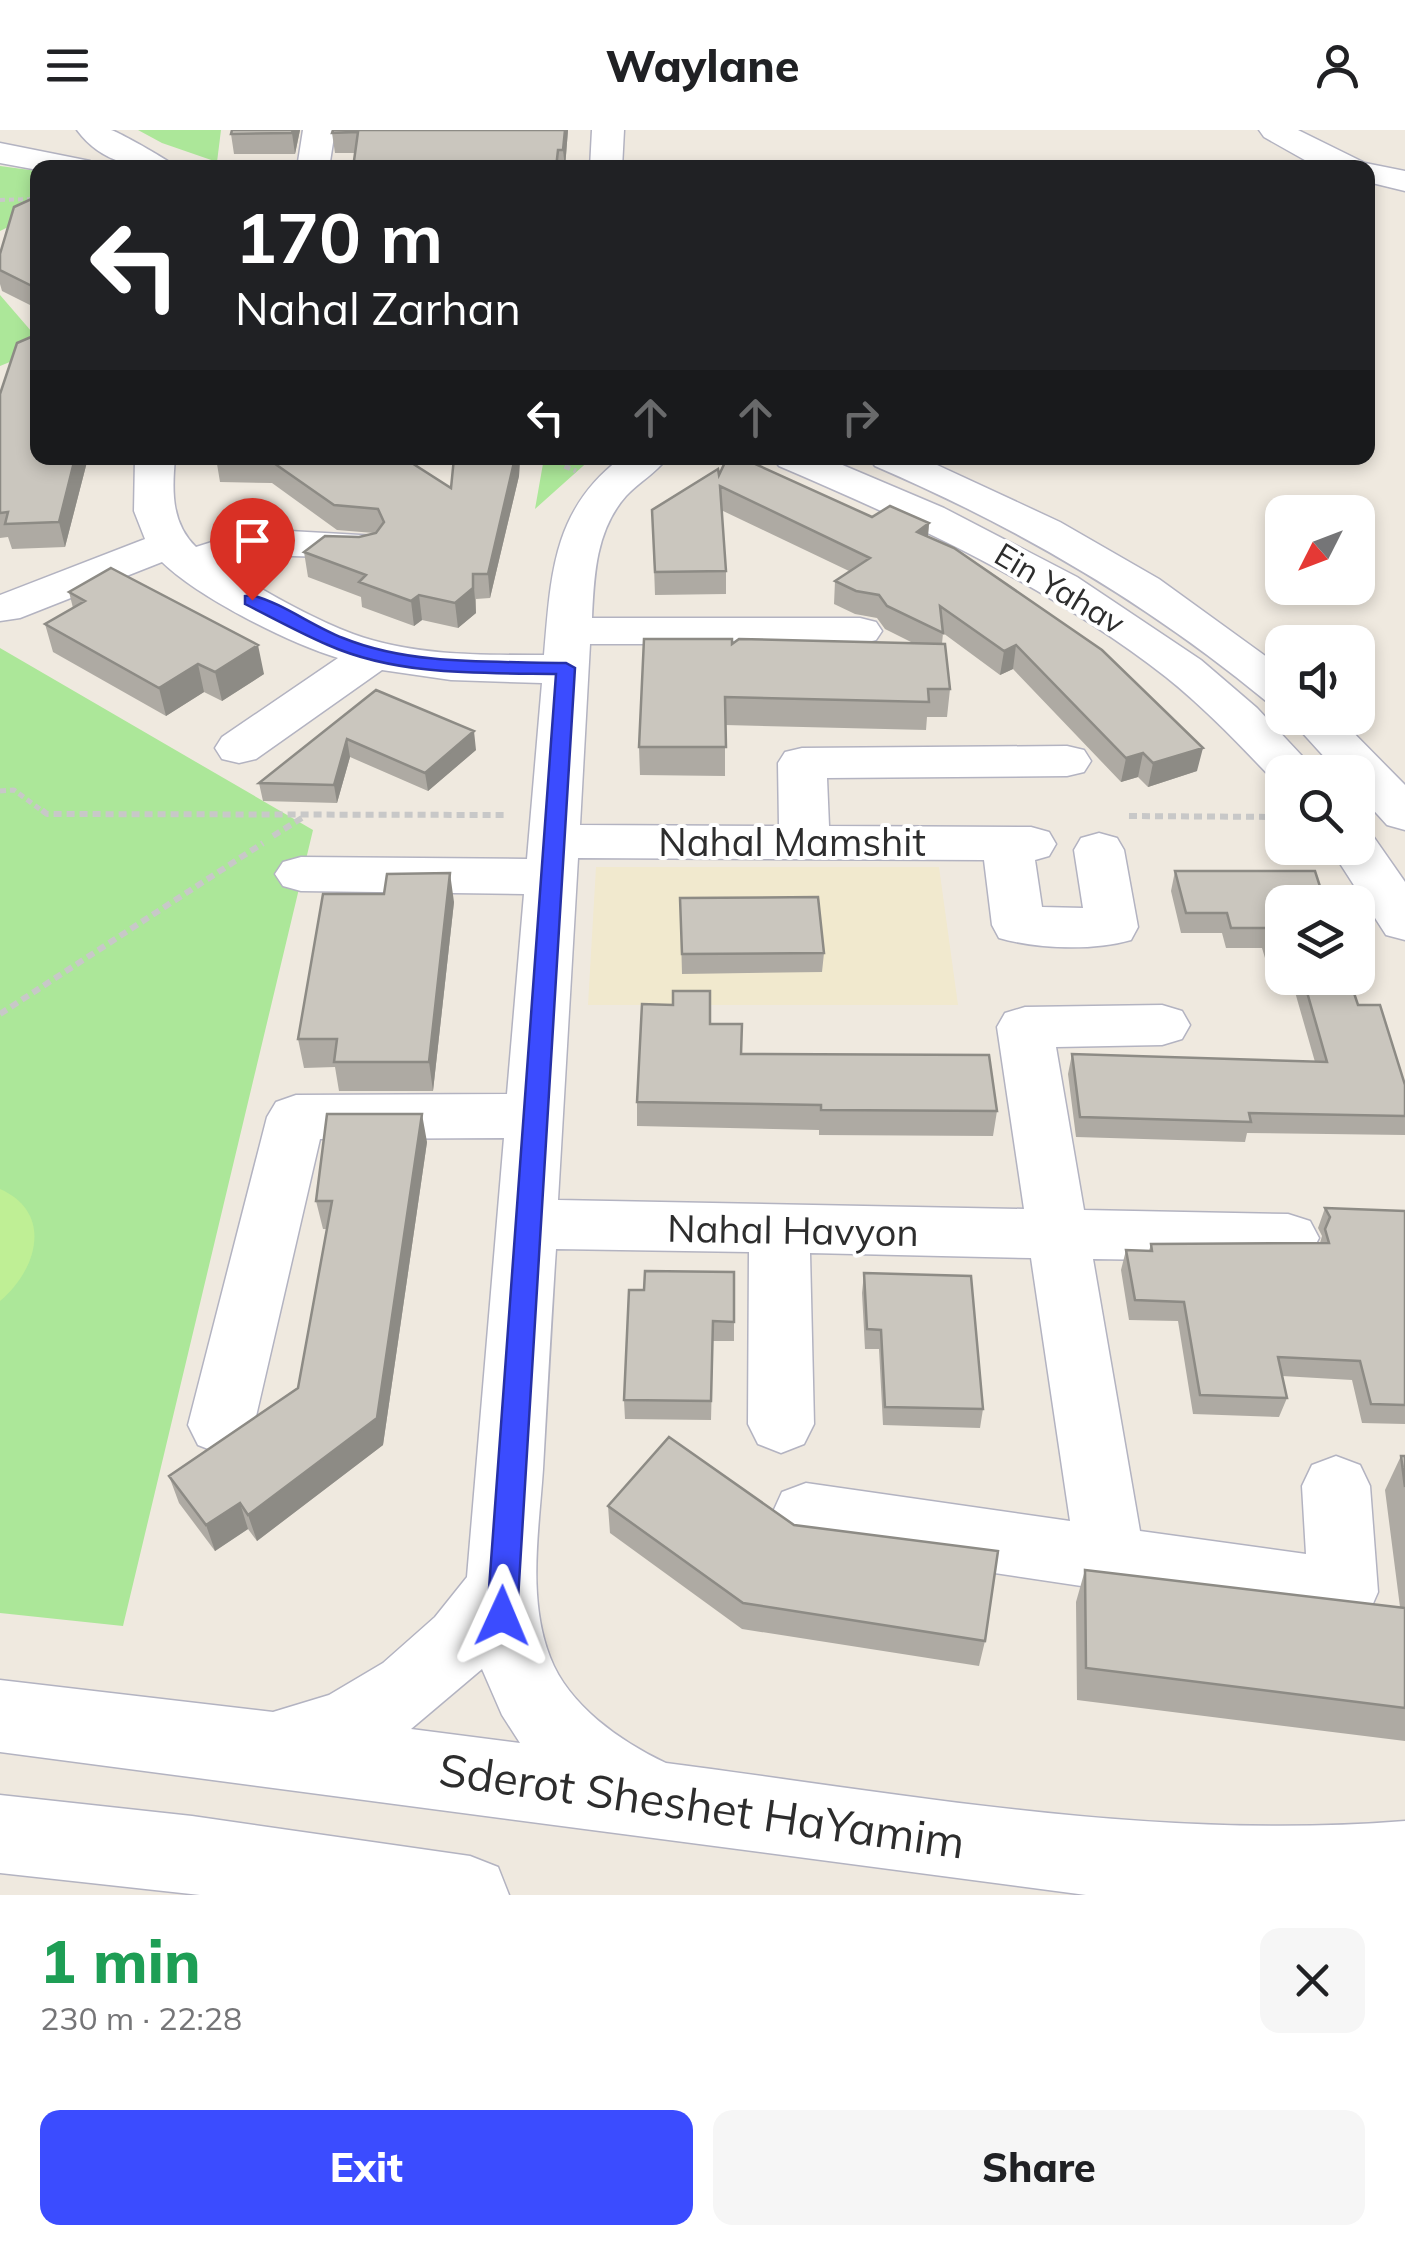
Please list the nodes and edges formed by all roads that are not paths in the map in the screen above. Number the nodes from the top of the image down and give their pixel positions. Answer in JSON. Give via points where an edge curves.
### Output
{"nodes":[{"id":1,"x":70,"y":130,"type":"edge"},
{"id":2,"x":93,"y":130,"type":"edge"},
{"id":3,"x":319,"y":130,"type":"edge"},
{"id":4,"x":608,"y":130,"type":"edge"},
{"id":5,"x":1275,"y":130,"type":"edge"},
{"id":6,"x":0,"y":153,"type":"edge"},
{"id":7,"x":37,"y":160,"type":"edge"},
{"id":8,"x":143,"y":160,"type":"edge"},
{"id":9,"x":314,"y":160,"type":"edge"},
{"id":10,"x":606,"y":160,"type":"edge"},
{"id":11,"x":1329,"y":160,"type":"edge"},
{"id":12,"x":1375,"y":174,"type":"edge"},
{"id":13,"x":1405,"y":181,"type":"edge"},
{"id":14,"x":155,"y":465,"type":"edge"},
{"id":15,"x":638,"y":465,"type":"edge"},
{"id":16,"x":809,"y":465,"type":"edge"},
{"id":17,"x":904,"y":465,"type":"edge"},
{"id":18,"x":363,"y":545,"type":"edge"},
{"id":19,"x":180,"y":554,"type":"junction"},
{"id":20,"x":12,"y":615,"type":"edge"},
{"id":21,"x":860,"y":631,"type":"dead end"},
{"id":22,"x":567,"y":650,"type":"junction"},
{"id":23,"x":375,"y":654,"type":"junction"},
{"id":24,"x":1265,"y":676,"type":"edge"},
{"id":25,"x":1330,"y":735,"type":"edge"},
{"id":26,"x":239,"y":748,"type":"dead end"},
{"id":27,"x":1278,"y":755,"type":"edge"},
{"id":28,"x":1067,"y":761,"type":"dead end"},
{"id":29,"x":1405,"y":814,"type":"edge"},
{"id":30,"x":805,"y":842,"type":"junction"},
{"id":31,"x":1099,"y":850,"type":"dead end"},
{"id":32,"x":552,"y":859,"type":"junction"},
{"id":33,"x":1366,"y":865,"type":"edge"},
{"id":34,"x":301,"y":874,"type":"dead end"},
{"id":35,"x":1405,"y":922,"type":"edge"},
{"id":36,"x":1162,"y":1026,"type":"dead end"},
{"id":37,"x":534,"y":1116,"type":"junction"},
{"id":38,"x":526,"y":1224,"type":"junction"},
{"id":39,"x":779,"y":1229,"type":"junction"},
{"id":40,"x":1059,"y":1236,"type":"junction"},
{"id":41,"x":1288,"y":1238,"type":"dead end"},
{"id":42,"x":781,"y":1424,"type":"dead end"},
{"id":43,"x":221,"y":1425,"type":"dead end"},
{"id":44,"x":1336,"y":1486,"type":"dead end"},
{"id":45,"x":806,"y":1514,"type":"dead end"},
{"id":46,"x":1110,"y":1558,"type":"junction"},
{"id":47,"x":502,"y":1586,"type":"junction"},
{"id":48,"x":0,"y":1716,"type":"edge"},
{"id":49,"x":269,"y":1747,"type":"junction"},
{"id":50,"x":661,"y":1800,"type":"junction"},
{"id":51,"x":0,"y":1834,"type":"edge"},
{"id":52,"x":1405,"y":1860,"type":"edge"},
{"id":53,"x":335,"y":1885,"type":"edge"},
{"id":54,"x":470,"y":1895,"type":"edge"}],
"edges":[{"from":1,"to":6,"type":"street"},
{"from":2,"to":8,"type":"street"},
{"from":3,"to":9,"type":"street"},
{"from":4,"to":10,"type":"street"},
{"from":5,"to":11,"type":"street"},
{"from":6,"to":7,"type":"street"},
{"from":12,"to":13,"type":"street"},
{"from":14,"to":19,"type":"street","via":[[152,507]]},
{"from":15,"to":22,"type":"street","via":[[605,492],[582,530]]},
{"from":16,"to":27,"type":"street","name":"Ein Yahav","via":[[960,530],[1098,608],[1186,670]]},
{"from":17,"to":24,"type":"street","name":"Ein Yahav","via":[[1044,528],[1138,582]]},
{"from":18,"to":19,"type":"street","via":[[253,542]]},
{"from":19,"to":20,"type":"street"},
{"from":19,"to":23,"type":"street","via":[[313,632]]},
{"from":21,"to":22,"type":"street"},
{"from":22,"to":23,"type":"street","via":[[435,665]]},
{"from":22,"to":32,"type":"street"},
{"from":23,"to":26,"type":"street"},
{"from":25,"to":29,"type":"street"},
{"from":28,"to":30,"type":"street","via":[[802,763]]},
{"from":30,"to":31,"type":"street","name":"Nahal Mamshit","via":[[1019,844],[1018,925],[1112,927]]},
{"from":30,"to":32,"type":"street","name":"Nahal Mamshit"},
{"from":32,"to":34,"type":"street","name":"Nahal Mamshit"},
{"from":32,"to":37,"type":"street"},
{"from":33,"to":35,"type":"street"},
{"from":36,"to":40,"type":"street","via":[[1025,1027]]},
{"from":37,"to":38,"type":"street"},
{"from":37,"to":43,"type":"street","via":[[296,1117]]},
{"from":38,"to":39,"type":"street","name":"Nahal Havyon"},
{"from":38,"to":47,"type":"street"},
{"from":39,"to":40,"type":"street","name":"Nahal Havyon"},
{"from":39,"to":42,"type":"street"},
{"from":40,"to":41,"type":"street","name":"Nahal Havyon"},
{"from":40,"to":46,"type":"street"},
{"from":44,"to":46,"type":"street","via":[[1343,1592]]},
{"from":45,"to":46,"type":"street"},
{"from":47,"to":49,"type":"street","via":[[467,1636],[404,1691],[308,1740]]},
{"from":47,"to":50,"type":"street","via":[[511,1657],[543,1716],[606,1772]]},
{"from":48,"to":49,"type":"street","name":"Sderot Sheshet HaYamim"},
{"from":49,"to":50,"type":"street","name":"Sderot Sheshet HaYamim"},
{"from":50,"to":52,"type":"street","name":"Sderot Sheshet HaYamim","via":[[1124,1858],[1275,1865]]},
{"from":51,"to":53,"type":"street"},
{"from":53,"to":54,"type":"street"}]}
